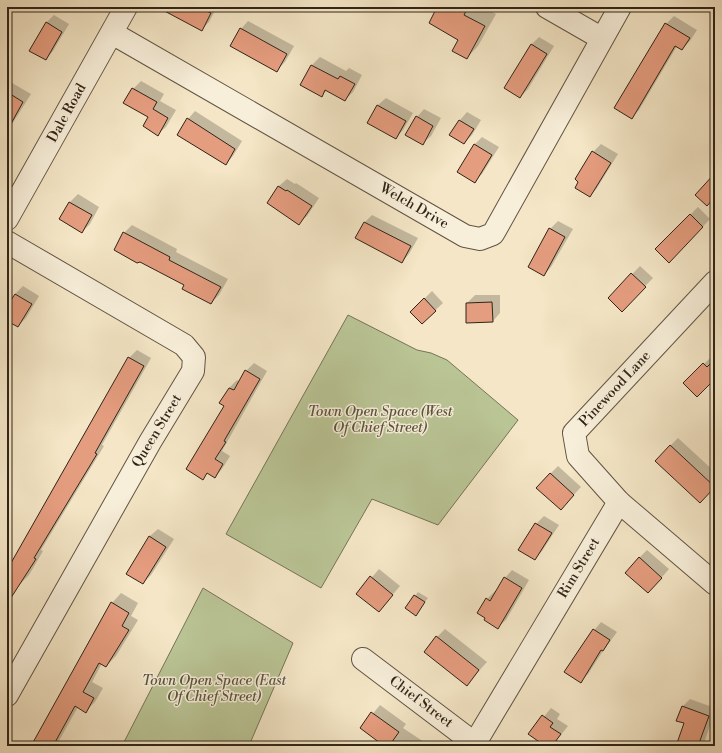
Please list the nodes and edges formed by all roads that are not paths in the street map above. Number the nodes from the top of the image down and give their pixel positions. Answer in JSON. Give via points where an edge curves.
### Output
{"nodes":[{"id":1,"x":126,"y":7,"type":"edge"},
{"id":2,"x":547,"y":7,"type":"edge"},
{"id":3,"x":620,"y":7,"type":"edge"},
{"id":4,"x":112,"y":32,"type":"junction"},
{"id":5,"x":601,"y":38,"type":"junction"},
{"id":6,"x":7,"y":219,"type":"edge"},
{"id":7,"x":7,"y":242,"type":"edge"},
{"id":8,"x":715,"y":282,"type":"edge"},
{"id":9,"x":619,"y":502,"type":"junction"},
{"id":10,"x":715,"y":584,"type":"edge"},
{"id":11,"x":363,"y":659,"type":"dead end"},
{"id":12,"x":7,"y":695,"type":"edge"},
{"id":13,"x":476,"y":745,"type":"edge"}],
"edges":[{"from":1,"to":4,"type":"street","name":"Dale Road"},
{"from":2,"to":5,"type":"street"},
{"from":3,"to":5,"type":"street","name":"Welch Drive"},
{"from":4,"to":5,"type":"street","name":"Welch Drive","via":[[465,236],[480,239],[493,234]]},
{"from":4,"to":6,"type":"street","name":"Dale Road"},
{"from":7,"to":12,"type":"street","name":"Queen Street","via":[[184,345],[194,357],[193,371]]},
{"from":8,"to":9,"type":"street","name":"Pinewood Lane","via":[[574,433],[578,456]]},
{"from":9,"to":10,"type":"street"},
{"from":9,"to":13,"type":"street","name":"Rim Street"},
{"from":11,"to":13,"type":"street","name":"Chief Street"}]}
